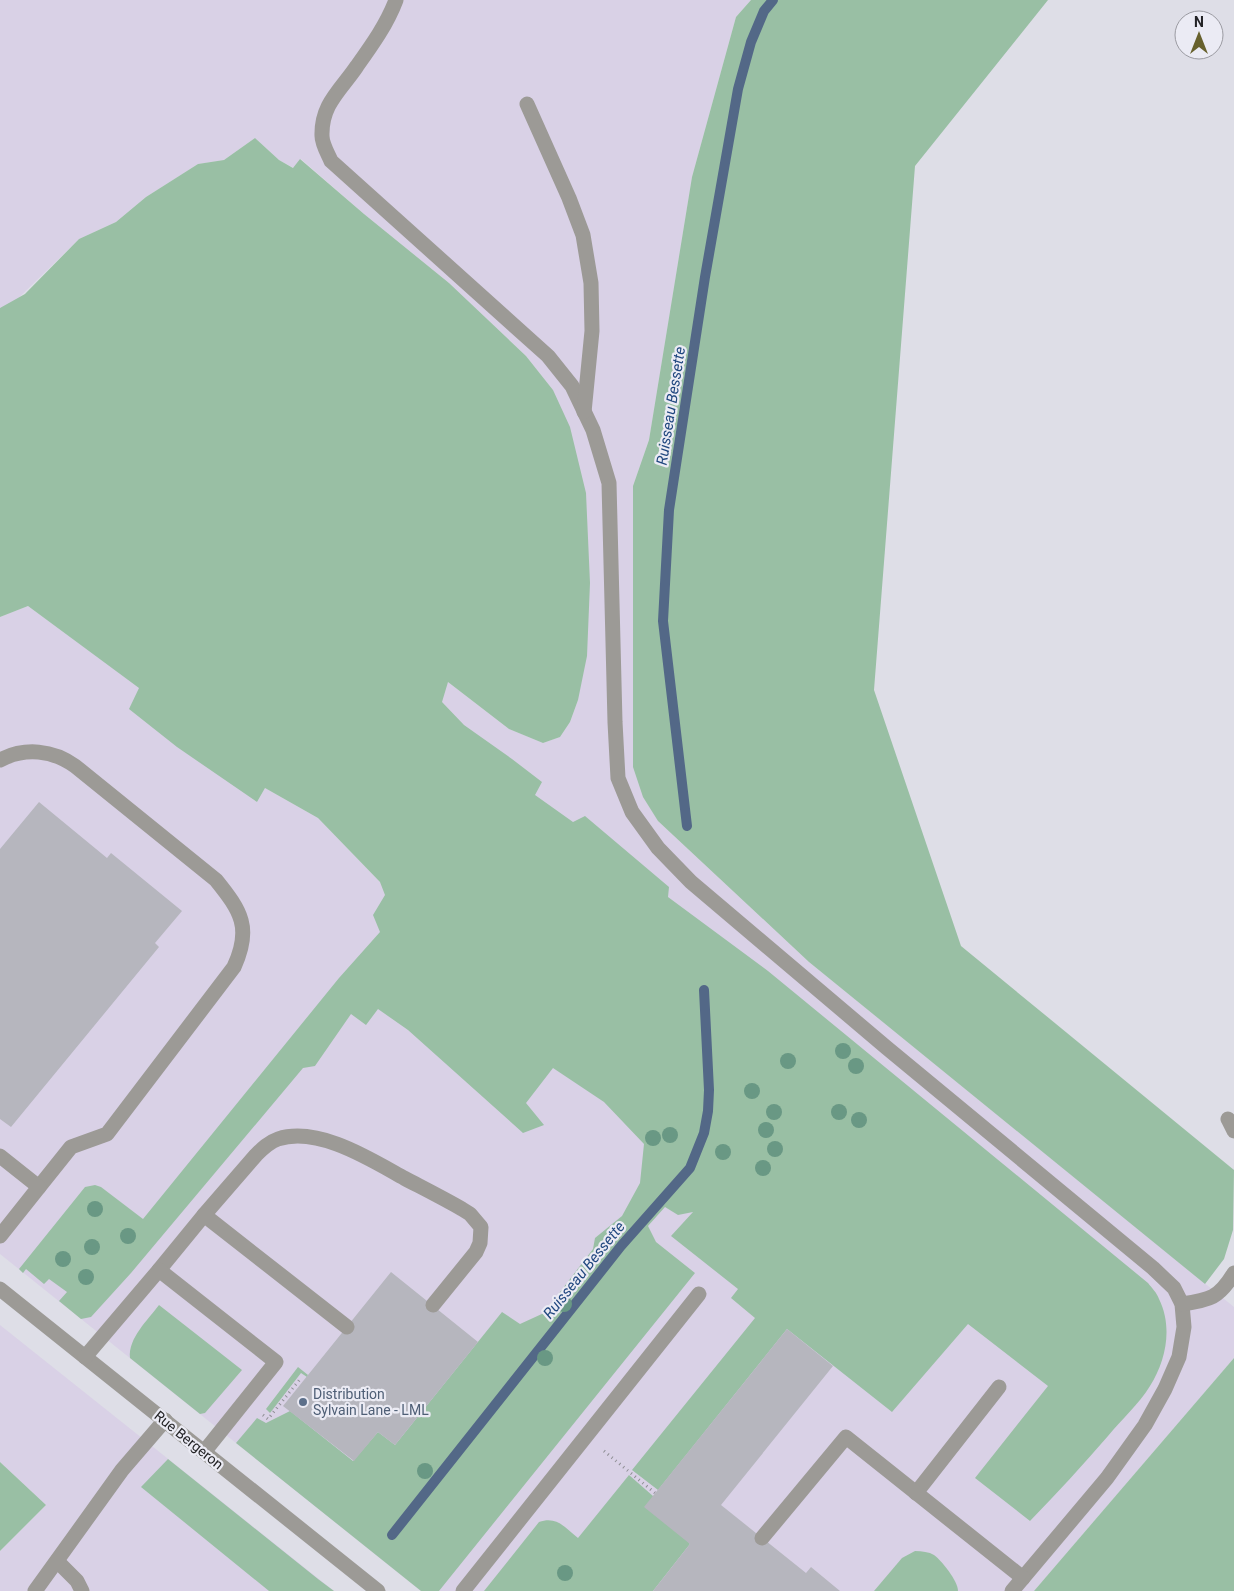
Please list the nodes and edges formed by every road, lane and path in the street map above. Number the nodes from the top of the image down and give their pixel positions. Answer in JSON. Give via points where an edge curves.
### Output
{"nodes":[{"id":1,"x":396,"y":0,"type":"edge"},
{"id":2,"x":527,"y":104,"type":"dead end"},
{"id":3,"x":584,"y":412,"type":"junction"},
{"id":4,"x":0,"y":760,"type":"edge"},
{"id":5,"x":0,"y":1156,"type":"edge"},
{"id":6,"x":39,"y":1187,"type":"junction"},
{"id":7,"x":204,"y":1215,"type":"junction"},
{"id":8,"x":0,"y":1236,"type":"edge"},
{"id":9,"x":160,"y":1270,"type":"junction"},
{"id":10,"x":1234,"y":1273,"type":"edge"},
{"id":11,"x":0,"y":1289,"type":"edge"},
{"id":12,"x":699,"y":1294,"type":"dead end"},
{"id":13,"x":1182,"y":1304,"type":"junction"},
{"id":14,"x":433,"y":1305,"type":"dead end"},
{"id":15,"x":347,"y":1327,"type":"dead end"},
{"id":16,"x":86,"y":1357,"type":"junction"},
{"id":17,"x":301,"y":1378,"type":"dead end"},
{"id":18,"x":999,"y":1386,"type":"dead end"},
{"id":19,"x":261,"y":1413,"type":"dead end"},
{"id":20,"x":165,"y":1420,"type":"junction"},
{"id":21,"x":586,"y":1436,"type":"junction"},
{"id":22,"x":204,"y":1452,"type":"junction"},
{"id":23,"x":916,"y":1492,"type":"junction"},
{"id":24,"x":655,"y":1493,"type":"dead end"},
{"id":25,"x":762,"y":1538,"type":"dead end"},
{"id":26,"x":57,"y":1561,"type":"junction"},
{"id":27,"x":1023,"y":1578,"type":"junction"},
{"id":28,"x":35,"y":1591,"type":"edge"},
{"id":29,"x":82,"y":1591,"type":"edge"},
{"id":30,"x":378,"y":1591,"type":"edge"},
{"id":31,"x":463,"y":1591,"type":"edge"},
{"id":32,"x":1012,"y":1591,"type":"edge"}],
"edges":[{"from":1,"to":3,"type":"street","via":[[389,19],[330,101],[322,138],[332,161],[548,356],[572,386]]},
{"from":2,"to":3,"type":"street","via":[[584,235],[591,283],[592,331]]},
{"from":3,"to":13,"type":"street","via":[[593,430],[609,483],[618,778],[632,812],[658,848],[691,882],[1153,1268],[1174,1288]]},
{"from":4,"to":6,"type":"street","via":[[20,753],[39,752],[65,758],[216,880],[241,917],[244,937],[234,968],[107,1134],[71,1147]]},
{"from":5,"to":6,"type":"street"},
{"from":6,"to":8,"type":"street"},
{"from":7,"to":9,"type":"street"},
{"from":7,"to":14,"type":"street","via":[[256,1155],[276,1140],[304,1137],[346,1148],[462,1209],[481,1226],[476,1252]]},
{"from":7,"to":15,"type":"street"},
{"from":9,"to":16,"type":"street"},
{"from":9,"to":22,"type":"street","via":[[276,1362]]},
{"from":10,"to":13,"type":"street","via":[[1218,1293],[1206,1300]]},
{"from":11,"to":16,"type":"street","name":"Rue Bergeron"},
{"from":12,"to":21,"type":"street"},
{"from":13,"to":27,"type":"street","via":[[1184,1327],[1179,1357],[1145,1424],[1107,1478]]},
{"from":16,"to":20,"type":"street","name":"Rue Bergeron"},
{"from":17,"to":19,"type":"path","via":[[268,1419]]},
{"from":18,"to":23,"type":"street"},
{"from":20,"to":22,"type":"street","name":"Rue Bergeron"},
{"from":20,"to":26,"type":"street","via":[[122,1470]]},
{"from":21,"to":24,"type":"path"},
{"from":21,"to":31,"type":"street"},
{"from":22,"to":30,"type":"street","name":"Rue Bergeron"},
{"from":23,"to":25,"type":"street","via":[[846,1437]]},
{"from":23,"to":27,"type":"street"},
{"from":26,"to":28,"type":"street"},
{"from":26,"to":29,"type":"street","via":[[77,1581]]},
{"from":27,"to":32,"type":"street"}]}
